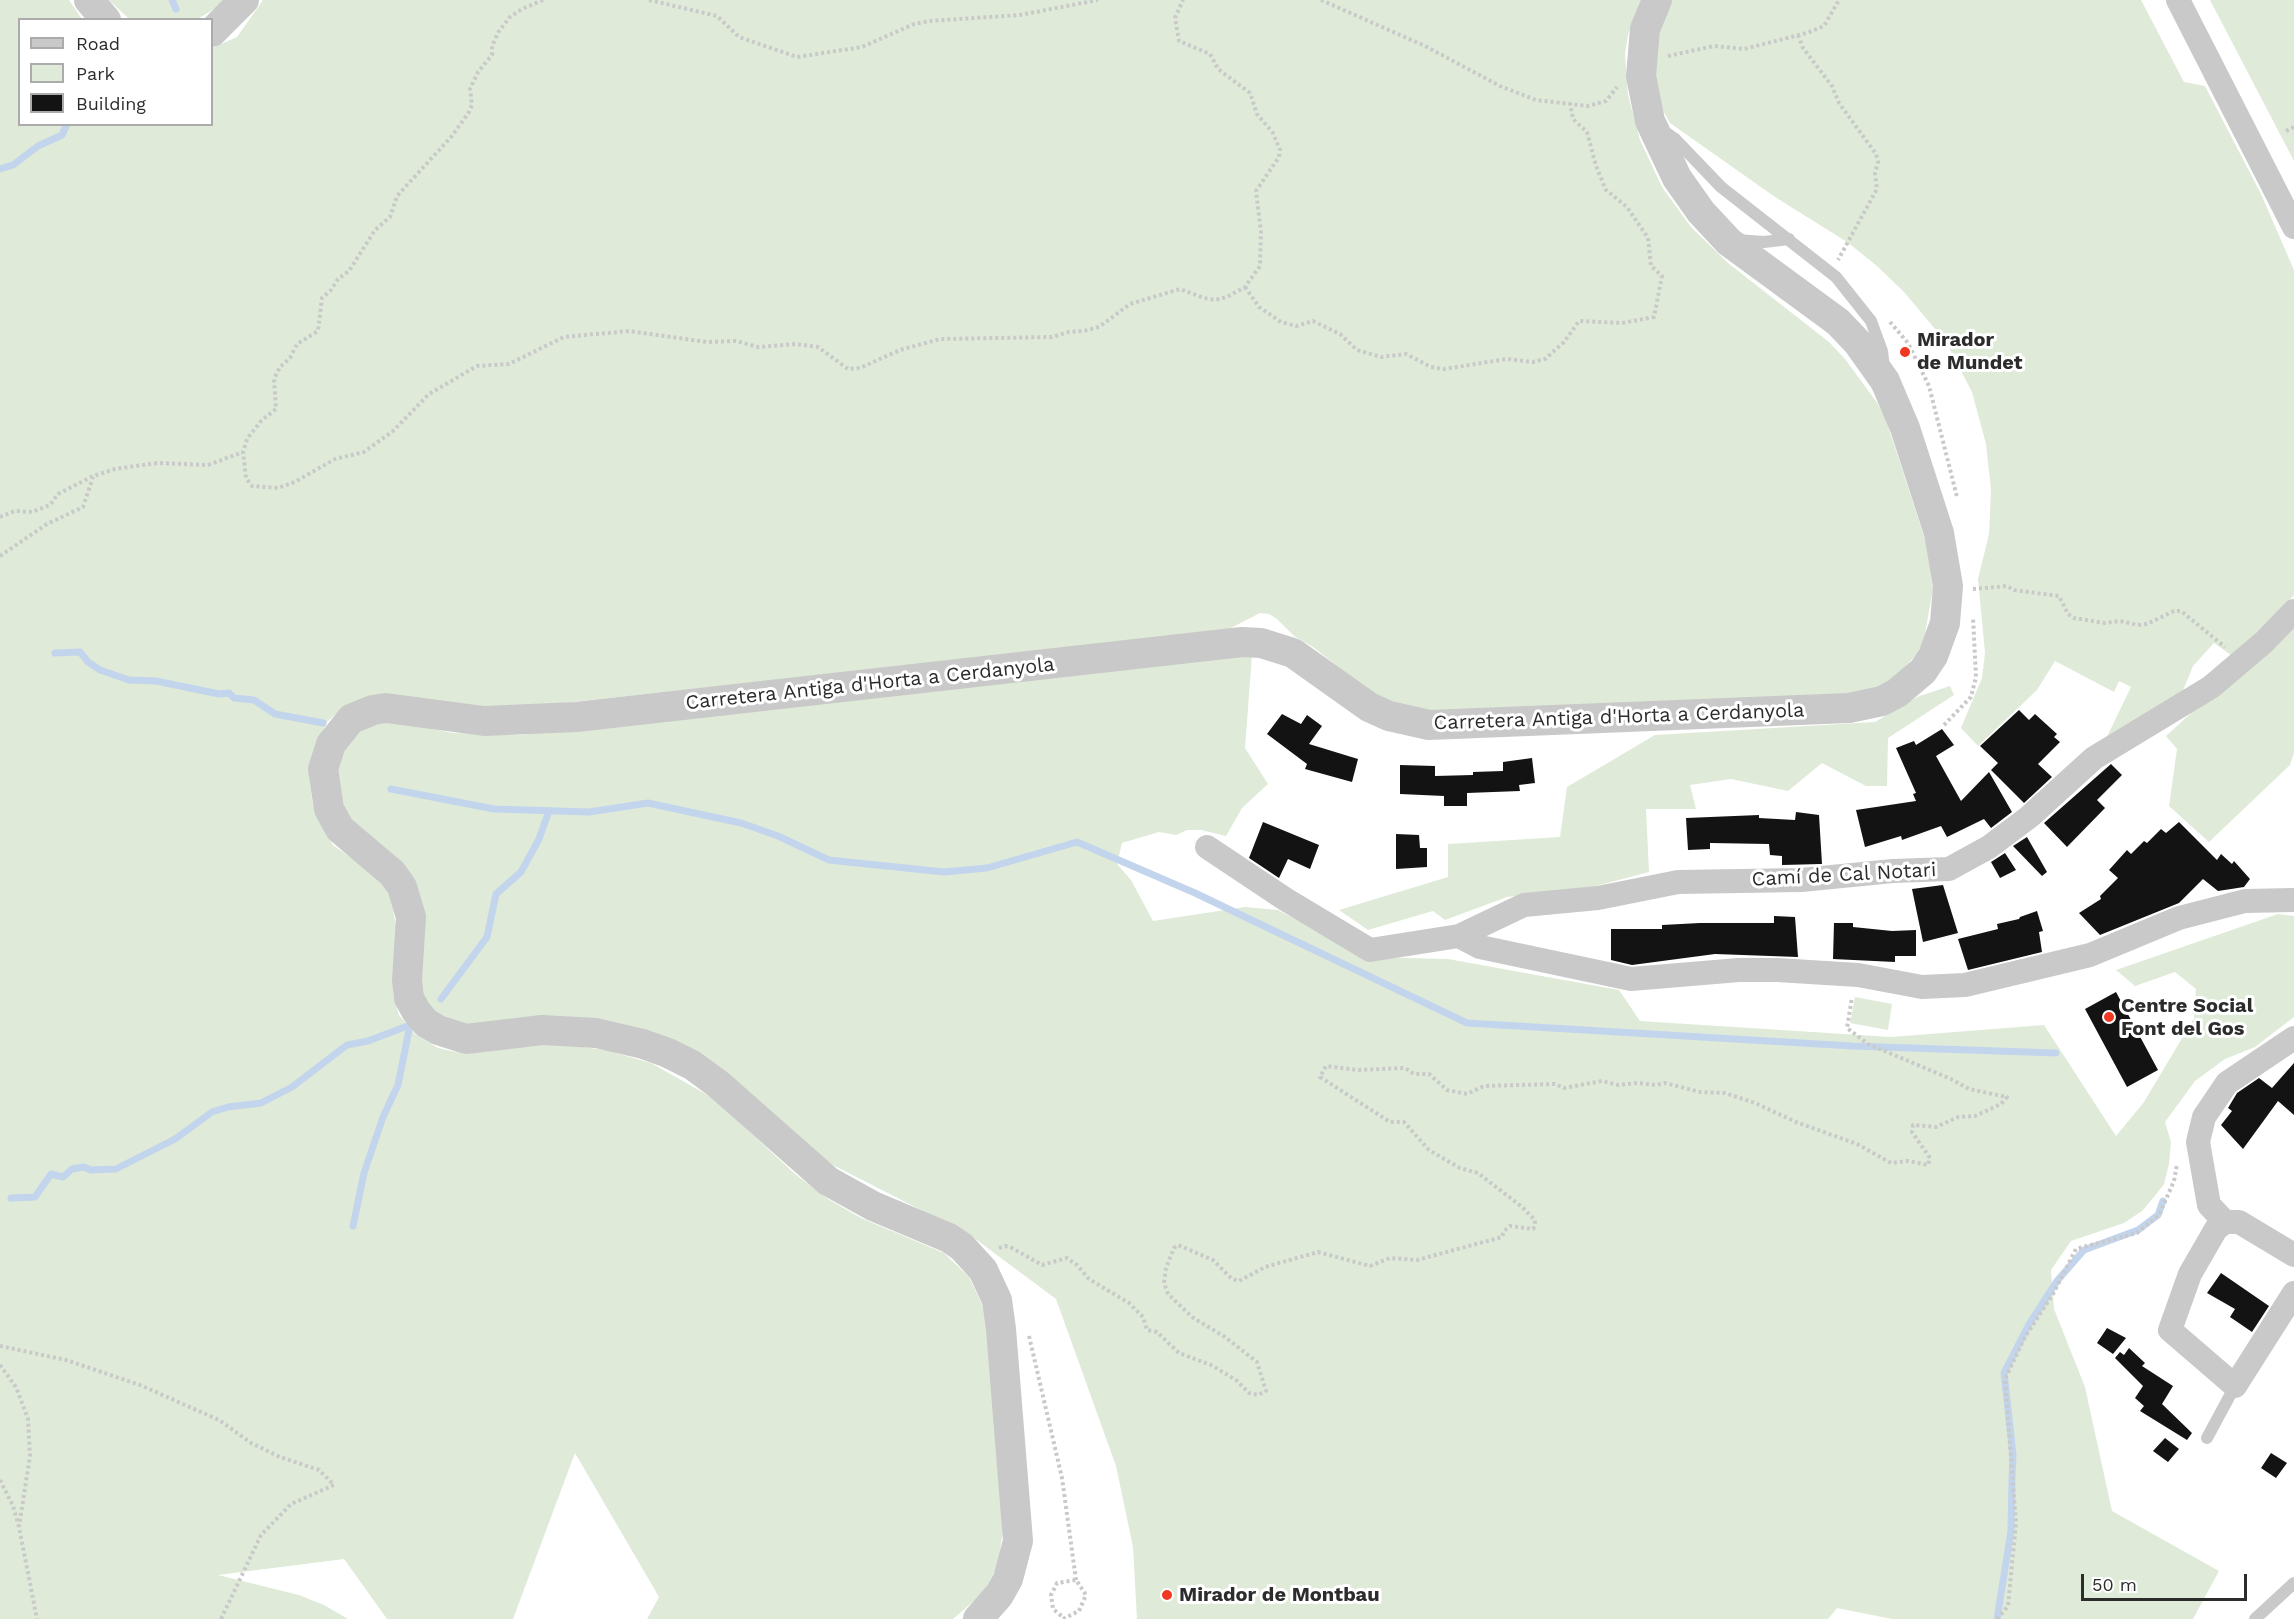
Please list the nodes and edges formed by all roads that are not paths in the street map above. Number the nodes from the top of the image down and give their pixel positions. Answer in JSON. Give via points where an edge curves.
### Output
{"nodes":[{"id":1,"x":89,"y":0,"type":"edge"},
{"id":2,"x":244,"y":0,"type":"edge"},
{"id":3,"x":1657,"y":0,"type":"edge"},
{"id":4,"x":2178,"y":0,"type":"edge"},
{"id":5,"x":104,"y":18,"type":"edge"},
{"id":6,"x":213,"y":31,"type":"edge"},
{"id":7,"x":1650,"y":121,"type":"junction"},
{"id":8,"x":1711,"y":224,"type":"junction"},
{"id":9,"x":2294,"y":227,"type":"edge"},
{"id":10,"x":1788,"y":239,"type":"junction"},
{"id":11,"x":1885,"y":381,"type":"junction"},
{"id":12,"x":2294,"y":611,"type":"edge"},
{"id":13,"x":1207,"y":847,"type":"dead end"},
{"id":14,"x":2294,"y":900,"type":"edge"},
{"id":15,"x":1459,"y":936,"type":"junction"},
{"id":16,"x":2294,"y":1038,"type":"edge"},
{"id":17,"x":2225,"y":1222,"type":"junction"},
{"id":18,"x":2294,"y":1255,"type":"edge"},
{"id":19,"x":2294,"y":1293,"type":"edge"},
{"id":20,"x":2235,"y":1386,"type":"junction"},
{"id":21,"x":2207,"y":1438,"type":"dead end"},
{"id":22,"x":2294,"y":1583,"type":"edge"},
{"id":23,"x":978,"y":1619,"type":"edge"},
{"id":24,"x":2255,"y":1619,"type":"edge"}],
"edges":[{"from":1,"to":5,"type":"street"},
{"from":2,"to":6,"type":"street"},
{"from":3,"to":7,"type":"street","name":"Carretera Antiga d'Horta a Cerdanyola","via":[[1643,37],[1641,76]]},
{"from":4,"to":9,"type":"street"},
{"from":7,"to":8,"type":"street","name":"Carretera Antiga d'Horta a Cerdanyola","via":[[1677,178]]},
{"from":7,"to":10,"type":"lane","via":[[1675,139],[1721,187]]},
{"from":8,"to":10,"type":"lane","via":[[1733,239]]},
{"from":8,"to":11,"type":"street","name":"Carretera Antiga d'Horta a Cerdanyola","via":[[1746,256],[1838,322]]},
{"from":10,"to":11,"type":"lane","via":[[1836,277],[1871,321],[1882,351]]},
{"from":11,"to":23,"type":"street","name":"Carretera Antiga d'Horta a Cerdanyola","via":[[1905,428],[1939,532],[1948,605],[1940,640],[1923,671],[1897,693],[1866,705],[1429,725],[1369,707],[1293,653],[1261,643],[1242,642],[576,717],[484,721],[386,708],[361,714],[337,733],[323,769],[329,809],[340,829],[392,873],[402,887],[411,917],[409,998],[426,1023],[466,1039],[542,1030],[596,1033],[668,1053],[718,1084],[828,1181],[873,1206],[949,1238],[983,1270],[997,1300],[1001,1329],[1018,1541],[1008,1579]]},
{"from":12,"to":15,"type":"street","name":"Camí de Cal Notari","via":[[2211,687],[2094,758],[2013,829],[1971,859],[1949,869],[1801,880],[1678,882],[1598,898],[1524,905]]},
{"from":13,"to":15,"type":"street","name":"Camí de Cal Notari","via":[[1370,950]]},
{"from":14,"to":15,"type":"street","via":[[2245,901],[2180,918],[2067,962],[1944,987],[1922,987],[1858,975],[1777,970],[1631,979],[1480,947]]},
{"from":16,"to":17,"type":"street","via":[[2227,1083],[2204,1117],[2198,1142],[2209,1205]]},
{"from":17,"to":18,"type":"street","via":[[2239,1222]]},
{"from":17,"to":20,"type":"street","via":[[2216,1229],[2190,1274],[2170,1330]]},
{"from":19,"to":20,"type":"street"},
{"from":20,"to":21,"type":"lane"},
{"from":22,"to":24,"type":"lane"}]}
